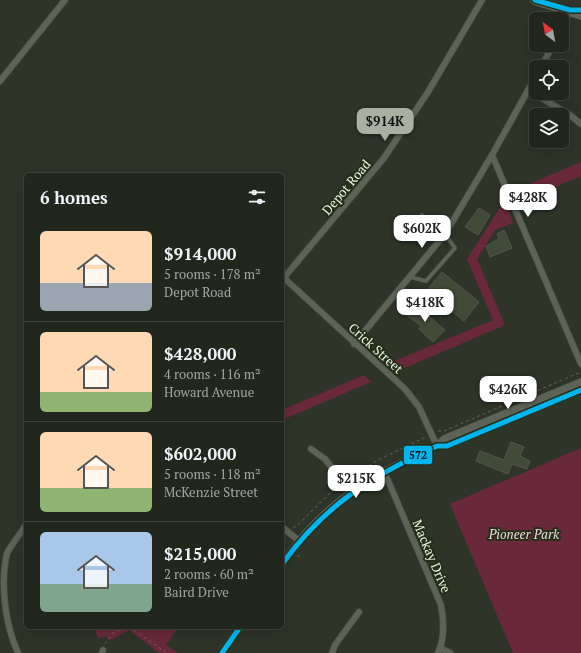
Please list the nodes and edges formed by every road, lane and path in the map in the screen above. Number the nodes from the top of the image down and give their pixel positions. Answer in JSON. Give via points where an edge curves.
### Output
{"nodes":[{"id":1,"x":65,"y":0,"type":"edge"},
{"id":2,"x":482,"y":0,"type":"edge"},
{"id":3,"x":535,"y":0,"type":"edge"},
{"id":4,"x":570,"y":10,"type":"junction"},
{"id":5,"x":581,"y":10,"type":"edge"},
{"id":6,"x":581,"y":15,"type":"edge"},
{"id":7,"x":0,"y":81,"type":"edge"},
{"id":8,"x":528,"y":90,"type":"joint"},
{"id":9,"x":581,"y":124,"type":"edge"},
{"id":10,"x":492,"y":155,"type":"junction"},
{"id":11,"x":422,"y":215,"type":"dead end"},
{"id":12,"x":445,"y":234,"type":"junction"},
{"id":13,"x":439,"y":242,"type":"junction"},
{"id":14,"x":410,"y":277,"type":"junction"},
{"id":15,"x":284,"y":278,"type":"edge"},
{"id":16,"x":284,"y":280,"type":"edge"},
{"id":17,"x":354,"y":344,"type":"junction"},
{"id":18,"x":581,"y":364,"type":"edge"},
{"id":19,"x":581,"y":382,"type":"edge"},
{"id":20,"x":581,"y":390,"type":"edge"},
{"id":21,"x":437,"y":446,"type":"junction"},
{"id":22,"x":311,"y":449,"type":"dead end"},
{"id":23,"x":384,"y":471,"type":"junction"},
{"id":24,"x":350,"y":492,"type":"junction"},
{"id":25,"x":24,"y":528,"type":"edge"},
{"id":26,"x":284,"y":529,"type":"edge"},
{"id":27,"x":298,"y":540,"type":"junction"},
{"id":28,"x":284,"y":561,"type":"edge"},
{"id":29,"x":1,"y":595,"type":"edge"},
{"id":30,"x":359,"y":612,"type":"dead end"},
{"id":31,"x":122,"y":629,"type":"edge"},
{"id":32,"x":132,"y":629,"type":"edge"},
{"id":33,"x":239,"y":629,"type":"edge"},
{"id":34,"x":102,"y":651,"type":"edge"},
{"id":35,"x":439,"y":651,"type":"edge"},
{"id":36,"x":18,"y":653,"type":"edge"},
{"id":37,"x":167,"y":653,"type":"edge"},
{"id":38,"x":222,"y":653,"type":"edge"},
{"id":39,"x":332,"y":653,"type":"edge"},
{"id":40,"x":450,"y":653,"type":"edge"}],
"edges":[{"from":1,"to":7,"type":"street"},
{"from":2,"to":15,"type":"street","name":"Depot Road","via":[[428,92],[384,158]]},
{"from":3,"to":4,"type":"highway"},
{"from":4,"to":5,"type":"highway"},
{"from":4,"to":6,"type":"highway"},
{"from":8,"to":9,"type":"street"},
{"from":8,"to":10,"type":"street"},
{"from":10,"to":12,"type":"street"},
{"from":10,"to":18,"type":"street"},
{"from":11,"to":13,"type":"lane","via":[[417,222]]},
{"from":12,"to":13,"type":"street"},
{"from":12,"to":14,"type":"lane","via":[[455,248],[426,281]]},
{"from":13,"to":14,"type":"street"},
{"from":14,"to":17,"type":"street"},
{"from":16,"to":17,"type":"street","name":"Crick Street"},
{"from":17,"to":21,"type":"street","name":"Crick Street","via":[[413,399]]},
{"from":19,"to":21,"type":"street","via":[[444,439]]},
{"from":20,"to":21,"type":"street","via":[[447,446]]},
{"from":21,"to":23,"type":"street"},
{"from":22,"to":24,"type":"street","via":[[325,459]]},
{"from":23,"to":24,"type":"street"},
{"from":23,"to":35,"type":"street","name":"Mackay Drive","via":[[441,605],[444,620]]},
{"from":24,"to":27,"type":"street"},
{"from":25,"to":29,"type":"street","via":[[6,554]]},
{"from":26,"to":27,"type":"street"},
{"from":27,"to":28,"type":"street"},
{"from":29,"to":36,"type":"street","via":[[7,628]]},
{"from":30,"to":39,"type":"street"},
{"from":31,"to":34,"type":"path","via":[[107,639]]},
{"from":32,"to":37,"type":"path"},
{"from":33,"to":38,"type":"street"},
{"from":35,"to":40,"type":"street"}]}
